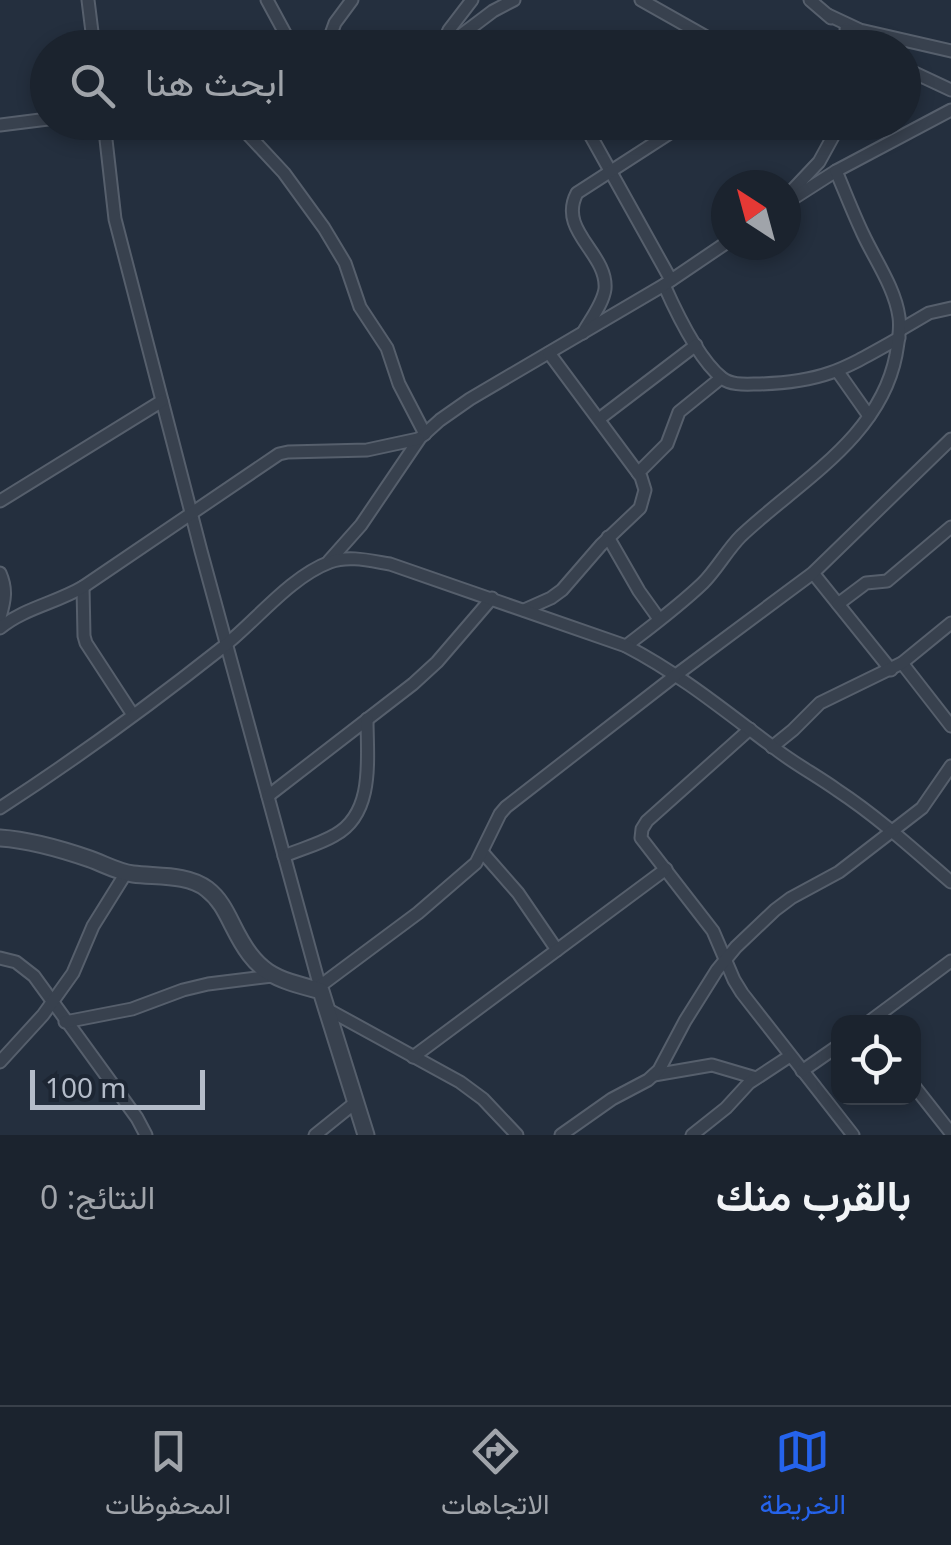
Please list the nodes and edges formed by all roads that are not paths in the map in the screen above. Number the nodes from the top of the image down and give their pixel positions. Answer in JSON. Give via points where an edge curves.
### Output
{"nodes":[{"id":1,"x":88,"y":0,"type":"edge"},
{"id":2,"x":267,"y":0,"type":"edge"},
{"id":3,"x":352,"y":0,"type":"edge"},
{"id":4,"x":472,"y":0,"type":"edge"},
{"id":5,"x":514,"y":0,"type":"edge"},
{"id":6,"x":641,"y":0,"type":"edge"},
{"id":7,"x":810,"y":0,"type":"edge"},
{"id":8,"x":828,"y":15,"type":"junction"},
{"id":9,"x":92,"y":30,"type":"edge"},
{"id":10,"x":283,"y":30,"type":"edge"},
{"id":11,"x":332,"y":30,"type":"edge"},
{"id":12,"x":449,"y":30,"type":"edge"},
{"id":13,"x":467,"y":30,"type":"edge"},
{"id":14,"x":694,"y":30,"type":"edge"},
{"id":15,"x":848,"y":30,"type":"edge"},
{"id":16,"x":860,"y":30,"type":"edge"},
{"id":17,"x":921,"y":44,"type":"edge"},
{"id":18,"x":951,"y":51,"type":"edge"},
{"id":19,"x":921,"y":76,"type":"edge"},
{"id":20,"x":951,"y":90,"type":"edge"},
{"id":21,"x":951,"y":110,"type":"edge"},
{"id":22,"x":30,"y":121,"type":"edge"},
{"id":23,"x":0,"y":124,"type":"edge"},
{"id":24,"x":921,"y":126,"type":"edge"},
{"id":25,"x":106,"y":140,"type":"edge"},
{"id":26,"x":253,"y":140,"type":"edge"},
{"id":27,"x":593,"y":140,"type":"edge"},
{"id":28,"x":658,"y":140,"type":"edge"},
{"id":29,"x":831,"y":140,"type":"edge"},
{"id":30,"x":894,"y":140,"type":"edge"},
{"id":31,"x":610,"y":170,"type":"junction"},
{"id":32,"x":836,"y":171,"type":"junction"},
{"id":33,"x":801,"y":183,"type":"edge"},
{"id":34,"x":801,"y":191,"type":"edge"},
{"id":35,"x":711,"y":253,"type":"edge"},
{"id":36,"x":668,"y":282,"type":"junction"},
{"id":37,"x":951,"y":308,"type":"edge"},
{"id":38,"x":900,"y":334,"type":"junction"},
{"id":39,"x":582,"y":335,"type":"junction"},
{"id":40,"x":696,"y":345,"type":"junction"},
{"id":41,"x":550,"y":353,"type":"junction"},
{"id":42,"x":838,"y":372,"type":"junction"},
{"id":43,"x":721,"y":378,"type":"junction"},
{"id":44,"x":162,"y":401,"type":"junction"},
{"id":45,"x":869,"y":416,"type":"junction"},
{"id":46,"x":598,"y":419,"type":"junction"},
{"id":47,"x":422,"y":436,"type":"junction"},
{"id":48,"x":951,"y":439,"type":"edge"},
{"id":49,"x":638,"y":473,"type":"junction"},
{"id":50,"x":0,"y":502,"type":"edge"},
{"id":51,"x":191,"y":513,"type":"junction"},
{"id":52,"x":951,"y":527,"type":"edge"},
{"id":53,"x":608,"y":538,"type":"junction"},
{"id":54,"x":326,"y":564,"type":"junction"},
{"id":55,"x":0,"y":573,"type":"edge"},
{"id":56,"x":813,"y":573,"type":"junction"},
{"id":57,"x":83,"y":587,"type":"junction"},
{"id":58,"x":492,"y":598,"type":"junction"},
{"id":59,"x":838,"y":604,"type":"junction"},
{"id":60,"x":524,"y":610,"type":"junction"},
{"id":61,"x":0,"y":617,"type":"edge"},
{"id":62,"x":660,"y":619,"type":"junction"},
{"id":63,"x":951,"y":623,"type":"edge"},
{"id":64,"x":0,"y":628,"type":"edge"},
{"id":65,"x":226,"y":645,"type":"junction"},
{"id":66,"x":626,"y":646,"type":"junction"},
{"id":67,"x":896,"y":667,"type":"junction"},
{"id":68,"x":676,"y":675,"type":"junction"},
{"id":69,"x":133,"y":715,"type":"junction"},
{"id":70,"x":367,"y":719,"type":"junction"},
{"id":71,"x":951,"y":726,"type":"edge"},
{"id":72,"x":750,"y":729,"type":"junction"},
{"id":73,"x":772,"y":746,"type":"junction"},
{"id":74,"x":951,"y":766,"type":"edge"},
{"id":75,"x":268,"y":796,"type":"junction"},
{"id":76,"x":0,"y":808,"type":"edge"},
{"id":77,"x":892,"y":832,"type":"junction"},
{"id":78,"x":0,"y":838,"type":"edge"},
{"id":79,"x":483,"y":853,"type":"junction"},
{"id":80,"x":284,"y":856,"type":"junction"},
{"id":81,"x":666,"y":869,"type":"junction"},
{"id":82,"x":126,"y":873,"type":"junction"},
{"id":83,"x":951,"y":882,"type":"edge"},
{"id":84,"x":557,"y":950,"type":"junction"},
{"id":85,"x":0,"y":958,"type":"edge"},
{"id":86,"x":726,"y":958,"type":"junction"},
{"id":87,"x":951,"y":961,"type":"edge"},
{"id":88,"x":272,"y":976,"type":"junction"},
{"id":89,"x":320,"y":989,"type":"junction"},
{"id":90,"x":52,"y":1003,"type":"junction"},
{"id":91,"x":326,"y":1009,"type":"junction"},
{"id":92,"x":878,"y":1015,"type":"edge"},
{"id":93,"x":66,"y":1022,"type":"junction"},
{"id":94,"x":831,"y":1051,"type":"edge"},
{"id":95,"x":790,"y":1056,"type":"junction"},
{"id":96,"x":413,"y":1057,"type":"junction"},
{"id":97,"x":0,"y":1062,"type":"edge"},
{"id":98,"x":802,"y":1071,"type":"junction"},
{"id":99,"x":654,"y":1075,"type":"junction"},
{"id":100,"x":756,"y":1078,"type":"junction"},
{"id":101,"x":921,"y":1095,"type":"edge"},
{"id":102,"x":356,"y":1102,"type":"junction"},
{"id":103,"x":951,"y":1133,"type":"edge"},
{"id":104,"x":146,"y":1135,"type":"edge"},
{"id":105,"x":316,"y":1135,"type":"edge"},
{"id":106,"x":366,"y":1135,"type":"edge"},
{"id":107,"x":518,"y":1135,"type":"edge"},
{"id":108,"x":562,"y":1135,"type":"edge"},
{"id":109,"x":692,"y":1135,"type":"edge"},
{"id":110,"x":853,"y":1135,"type":"edge"}],
"edges":[{"from":1,"to":9,"type":"street"},
{"from":2,"to":10,"type":"street"},
{"from":3,"to":11,"type":"street"},
{"from":4,"to":12,"type":"street"},
{"from":5,"to":13,"type":"street"},
{"from":6,"to":14,"type":"street"},
{"from":7,"to":8,"type":"street"},
{"from":8,"to":15,"type":"street"},
{"from":8,"to":16,"type":"street"},
{"from":17,"to":18,"type":"street"},
{"from":19,"to":20,"type":"street"},
{"from":21,"to":24,"type":"street"},
{"from":22,"to":23,"type":"street"},
{"from":25,"to":44,"type":"street","via":[[115,219]]},
{"from":26,"to":47,"type":"street","via":[[284,173],[345,263]]},
{"from":27,"to":31,"type":"street"},
{"from":28,"to":31,"type":"street"},
{"from":29,"to":33,"type":"street"},
{"from":30,"to":32,"type":"street"},
{"from":31,"to":36,"type":"street"},
{"from":31,"to":39,"type":"street","via":[[572,202],[574,224],[605,285]]},
{"from":32,"to":34,"type":"street"},
{"from":32,"to":38,"type":"street","via":[[892,292]]},
{"from":35,"to":36,"type":"street"},
{"from":36,"to":39,"type":"street"},
{"from":36,"to":40,"type":"street"},
{"from":37,"to":38,"type":"street","via":[[929,313]]},
{"from":38,"to":42,"type":"street"},
{"from":38,"to":45,"type":"street","via":[[887,384]]},
{"from":39,"to":41,"type":"street"},
{"from":40,"to":43,"type":"street"},
{"from":40,"to":46,"type":"street"},
{"from":41,"to":46,"type":"street"},
{"from":41,"to":47,"type":"street"},
{"from":42,"to":43,"type":"street","via":[[795,383]]},
{"from":42,"to":45,"type":"street"},
{"from":43,"to":49,"type":"street","via":[[679,412],[667,444]]},
{"from":44,"to":50,"type":"street"},
{"from":44,"to":51,"type":"street"},
{"from":45,"to":62,"type":"street"},
{"from":46,"to":49,"type":"street"},
{"from":47,"to":51,"type":"street","via":[[367,450],[279,454]]},
{"from":47,"to":54,"type":"street"},
{"from":48,"to":56,"type":"street"},
{"from":49,"to":53,"type":"street","via":[[644,500]]},
{"from":51,"to":57,"type":"street"},
{"from":51,"to":65,"type":"street"},
{"from":52,"to":59,"type":"street","via":[[888,581],[866,583]]},
{"from":53,"to":60,"type":"street","via":[[562,590]]},
{"from":53,"to":62,"type":"street"},
{"from":54,"to":58,"type":"street","via":[[354,558],[390,564]]},
{"from":54,"to":65,"type":"street"},
{"from":55,"to":61,"type":"street","via":[[6,600]]},
{"from":56,"to":59,"type":"street"},
{"from":56,"to":68,"type":"street"},
{"from":57,"to":64,"type":"street"},
{"from":57,"to":69,"type":"street","via":[[86,643]]},
{"from":58,"to":60,"type":"street"},
{"from":58,"to":70,"type":"street","via":[[438,662]]},
{"from":59,"to":67,"type":"street"},
{"from":60,"to":66,"type":"street"},
{"from":62,"to":66,"type":"street"},
{"from":63,"to":67,"type":"street"},
{"from":65,"to":69,"type":"street"},
{"from":65,"to":75,"type":"street"},
{"from":66,"to":68,"type":"street"},
{"from":67,"to":71,"type":"street"},
{"from":67,"to":73,"type":"street","via":[[820,703]]},
{"from":68,"to":72,"type":"street"},
{"from":68,"to":79,"type":"street","via":[[506,807]]},
{"from":69,"to":76,"type":"street"},
{"from":70,"to":75,"type":"street"},
{"from":70,"to":80,"type":"street","via":[[356,818],[335,835]]},
{"from":72,"to":73,"type":"street"},
{"from":72,"to":81,"type":"street","via":[[642,829]]},
{"from":73,"to":77,"type":"street"},
{"from":74,"to":77,"type":"street","via":[[922,808]]},
{"from":75,"to":80,"type":"street"},
{"from":77,"to":83,"type":"street"},
{"from":77,"to":86,"type":"street","via":[[775,910]]},
{"from":78,"to":82,"type":"street"},
{"from":79,"to":84,"type":"street"},
{"from":79,"to":89,"type":"street"},
{"from":80,"to":89,"type":"street"},
{"from":81,"to":84,"type":"street"},
{"from":81,"to":86,"type":"street"},
{"from":82,"to":88,"type":"street","via":[[189,880],[211,892],[252,958]]},
{"from":82,"to":90,"type":"street"},
{"from":84,"to":96,"type":"street"},
{"from":85,"to":90,"type":"street","via":[[34,976]]},
{"from":86,"to":95,"type":"street","via":[[742,993]]},
{"from":86,"to":99,"type":"street"},
{"from":87,"to":92,"type":"street"},
{"from":88,"to":89,"type":"street"},
{"from":88,"to":93,"type":"street","via":[[208,984]]},
{"from":89,"to":91,"type":"street"},
{"from":90,"to":93,"type":"street"},
{"from":90,"to":97,"type":"street"},
{"from":91,"to":96,"type":"street"},
{"from":91,"to":102,"type":"street"},
{"from":93,"to":104,"type":"street"},
{"from":94,"to":98,"type":"street"},
{"from":95,"to":98,"type":"street"},
{"from":95,"to":100,"type":"street"},
{"from":96,"to":107,"type":"street","via":[[460,1082]]},
{"from":98,"to":110,"type":"street"},
{"from":99,"to":100,"type":"street","via":[[712,1064]]},
{"from":99,"to":108,"type":"street"},
{"from":100,"to":109,"type":"street"},
{"from":101,"to":103,"type":"street"},
{"from":102,"to":105,"type":"street"},
{"from":102,"to":106,"type":"street"}]}
